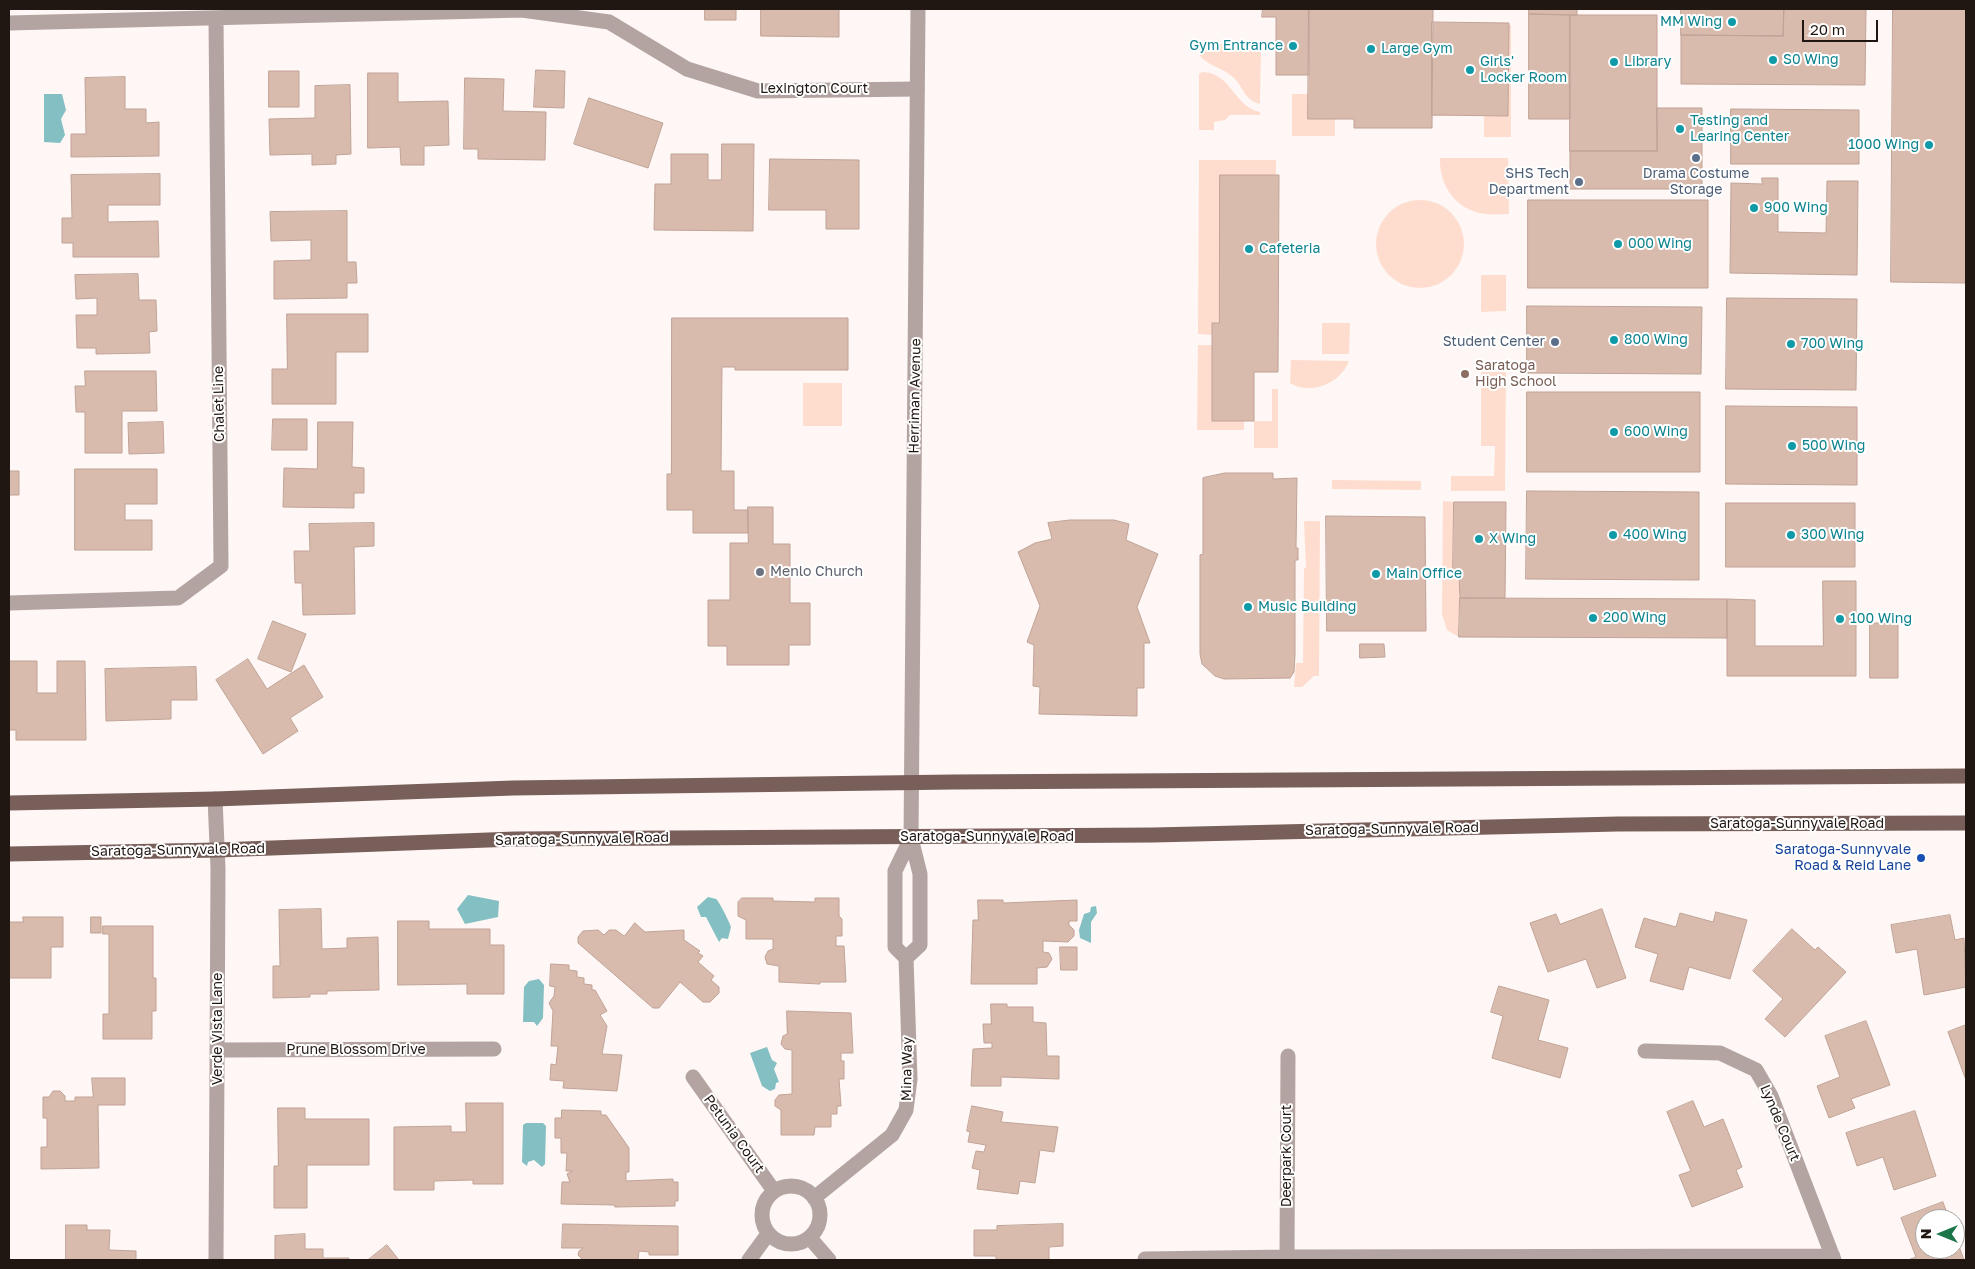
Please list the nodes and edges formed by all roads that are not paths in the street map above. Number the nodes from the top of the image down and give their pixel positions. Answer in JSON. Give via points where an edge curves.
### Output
{"nodes":[{"id":1,"x":918,"y":9,"type":"edge"},
{"id":2,"x":216,"y":19,"type":"junction"},
{"id":3,"x":9,"y":22,"type":"edge"},
{"id":4,"x":918,"y":89,"type":"junction"},
{"id":5,"x":9,"y":603,"type":"edge"},
{"id":6,"x":1966,"y":776,"type":"edge"},
{"id":7,"x":911,"y":783,"type":"junction"},
{"id":8,"x":215,"y":799,"type":"junction"},
{"id":9,"x":9,"y":803,"type":"edge"},
{"id":10,"x":1966,"y":823,"type":"edge"},
{"id":11,"x":911,"y":838,"type":"junction"},
{"id":12,"x":218,"y":850,"type":"junction"},
{"id":13,"x":9,"y":854,"type":"edge"},
{"id":14,"x":906,"y":958,"type":"junction"},
{"id":15,"x":494,"y":1049,"type":"dead end"},
{"id":16,"x":218,"y":1050,"type":"junction"},
{"id":17,"x":1646,"y":1051,"type":"dead end"},
{"id":18,"x":1288,"y":1056,"type":"dead end"},
{"id":19,"x":693,"y":1077,"type":"dead end"},
{"id":20,"x":774,"y":1191,"type":"junction"},
{"id":21,"x":814,"y":1198,"type":"junction"},
{"id":22,"x":768,"y":1234,"type":"junction"},
{"id":23,"x":810,"y":1238,"type":"junction"},
{"id":24,"x":1286,"y":1257,"type":"junction"},
{"id":25,"x":1833,"y":1258,"type":"edge"},
{"id":26,"x":1144,"y":1259,"type":"edge"},
{"id":27,"x":216,"y":1260,"type":"edge"},
{"id":28,"x":749,"y":1260,"type":"edge"},
{"id":29,"x":830,"y":1260,"type":"edge"}],
"edges":[{"from":1,"to":4,"type":"street","name":"Herriman Avenue"},
{"from":2,"to":3,"type":"street","name":"Lexington Court"},
{"from":2,"to":4,"type":"street","name":"Lexington Court","via":[[522,10],[609,22],[687,69],[758,91]]},
{"from":2,"to":5,"type":"street","name":"Chalet Line","via":[[221,566],[178,598]]},
{"from":4,"to":7,"type":"street","name":"Herriman Avenue"},
{"from":6,"to":7,"type":"main road"},
{"from":7,"to":8,"type":"main road","via":[[513,788]]},
{"from":7,"to":11,"type":"street","name":"Mina Way"},
{"from":8,"to":9,"type":"main road"},
{"from":8,"to":12,"type":"street","name":"Verde Vista Lane"},
{"from":10,"to":11,"type":"main road","name":"Saratoga-Sunnyvale Road","via":[[1618,824]]},
{"from":11,"to":12,"type":"main road","name":"Saratoga-Sunnyvale Road","via":[[515,839]]},
{"from":11,"to":14,"type":"street","name":"Mina Way","via":[[920,874],[920,944]]},
{"from":11,"to":14,"type":"street","name":"Mina Way","via":[[895,871],[895,946]]},
{"from":12,"to":13,"type":"main road","name":"Saratoga-Sunnyvale Road"},
{"from":12,"to":16,"type":"street","name":"Verde Vista Lane"},
{"from":14,"to":21,"type":"street","name":"Mina Way","via":[[910,1079],[906,1110],[892,1135]]},
{"from":15,"to":16,"type":"street","name":"Prune Blossom Drive"},
{"from":16,"to":27,"type":"street","name":"Verde Vista Lane"},
{"from":17,"to":25,"type":"street","name":"Lynde Court","via":[[1720,1053],[1756,1070],[1771,1096]]},
{"from":18,"to":24,"type":"street","name":"Deerpark Court"},
{"from":19,"to":20,"type":"street","name":"Petunia Court"},
{"from":20,"to":21,"type":"street","via":[[792,1186],[801,1188]]},
{"from":20,"to":22,"type":"street","via":[[762,1206],[763,1226]]},
{"from":21,"to":23,"type":"street","via":[[820,1215],[818,1228]]},
{"from":22,"to":23,"type":"street","via":[[780,1243],[796,1245]]},
{"from":22,"to":28,"type":"street"},
{"from":23,"to":29,"type":"street"},
{"from":24,"to":25,"type":"street"},
{"from":24,"to":26,"type":"street"}]}
